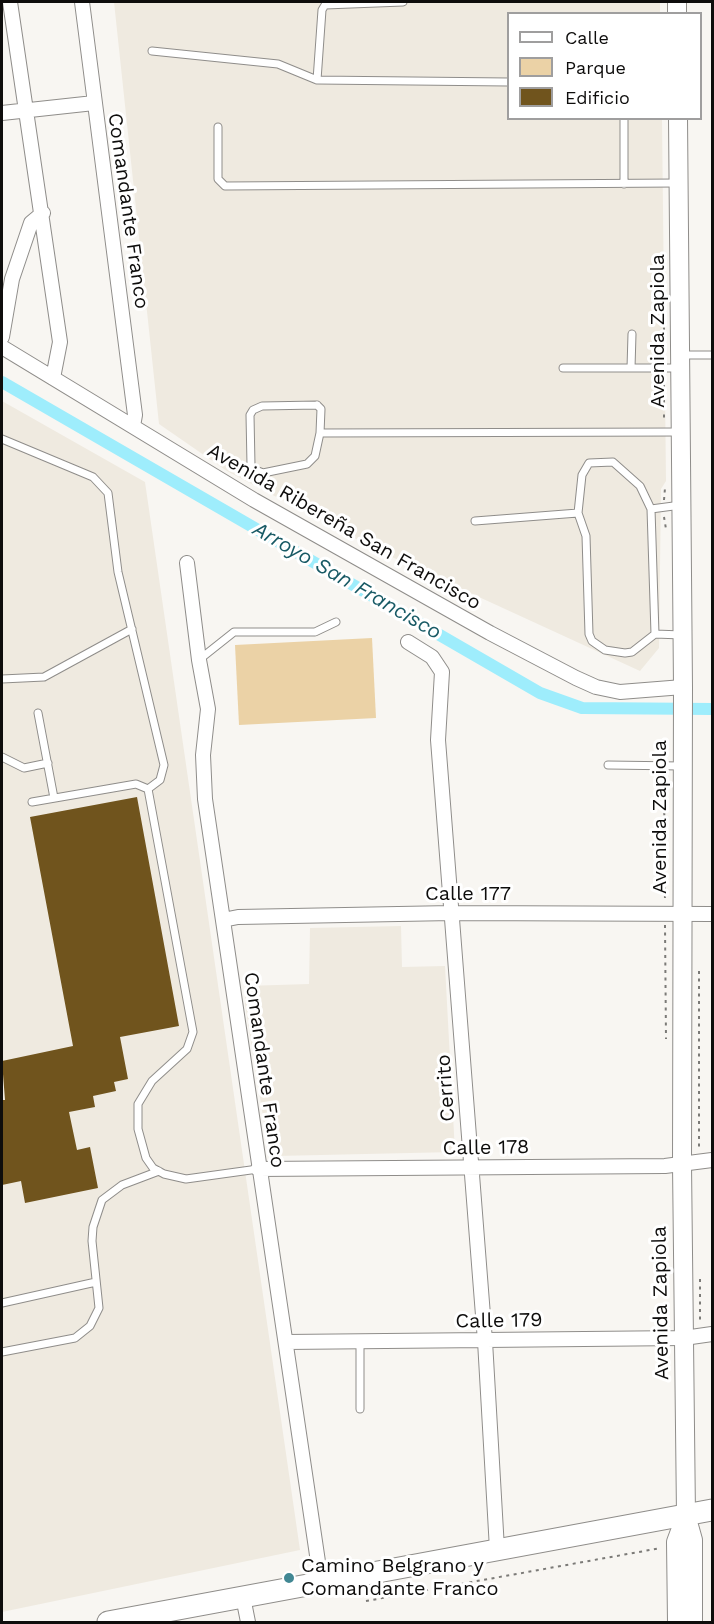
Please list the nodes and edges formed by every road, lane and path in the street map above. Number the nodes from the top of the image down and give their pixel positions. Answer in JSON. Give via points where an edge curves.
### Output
{"nodes":[{"id":1,"x":10,"y":2,"type":"edge"},
{"id":2,"x":82,"y":2,"type":"edge"},
{"id":3,"x":403,"y":2,"type":"edge"},
{"id":4,"x":152,"y":51,"type":"dead end"},
{"id":5,"x":317,"y":81,"type":"junction"},
{"id":6,"x":507,"y":82,"type":"edge"},
{"id":7,"x":94,"y":104,"type":"junction"},
{"id":8,"x":26,"y":112,"type":"junction"},
{"id":9,"x":2,"y":113,"type":"edge"},
{"id":10,"x":624,"y":120,"type":"edge"},
{"id":11,"x":678,"y":120,"type":"edge"},
{"id":12,"x":219,"y":127,"type":"dead end"},
{"id":13,"x":679,"y":183,"type":"junction"},
{"id":14,"x":624,"y":184,"type":"junction"},
{"id":15,"x":43,"y":213,"type":"junction"},
{"id":16,"x":632,"y":334,"type":"dead end"},
{"id":17,"x":2,"y":337,"type":"edge"},
{"id":18,"x":2,"y":347,"type":"edge"},
{"id":19,"x":712,"y":355,"type":"edge"},
{"id":20,"x":681,"y":361,"type":"junction"},
{"id":21,"x":563,"y":368,"type":"dead end"},
{"id":22,"x":631,"y":368,"type":"junction"},
{"id":23,"x":53,"y":378,"type":"junction"},
{"id":24,"x":133,"y":426,"type":"junction"},
{"id":25,"x":681,"y":432,"type":"junction"},
{"id":26,"x":320,"y":433,"type":"junction"},
{"id":27,"x":2,"y":439,"type":"edge"},
{"id":28,"x":681,"y":506,"type":"junction"},
{"id":29,"x":651,"y":509,"type":"junction"},
{"id":30,"x":578,"y":513,"type":"junction"},
{"id":31,"x":475,"y":521,"type":"dead end"},
{"id":32,"x":187,"y":563,"type":"dead end"},
{"id":33,"x":336,"y":622,"type":"dead end"},
{"id":34,"x":132,"y":628,"type":"junction"},
{"id":35,"x":655,"y":634,"type":"junction"},
{"id":36,"x":682,"y":635,"type":"junction"},
{"id":37,"x":408,"y":642,"type":"dead end"},
{"id":38,"x":199,"y":660,"type":"junction"},
{"id":39,"x":2,"y":679,"type":"edge"},
{"id":40,"x":683,"y":692,"type":"junction"},
{"id":41,"x":38,"y":713,"type":"dead end"},
{"id":42,"x":677,"y":733,"type":"junction"},
{"id":43,"x":2,"y":757,"type":"edge"},
{"id":44,"x":48,"y":763,"type":"junction"},
{"id":45,"x":608,"y":765,"type":"dead end"},
{"id":46,"x":664,"y":766,"type":"junction"},
{"id":47,"x":683,"y":766,"type":"junction"},
{"id":48,"x":148,"y":789,"type":"junction"},
{"id":49,"x":54,"y":798,"type":"junction"},
{"id":50,"x":32,"y":802,"type":"dead end"},
{"id":51,"x":452,"y":913,"type":"junction"},
{"id":52,"x":712,"y":914,"type":"edge"},
{"id":53,"x":674,"y":915,"type":"junction"},
{"id":54,"x":224,"y":920,"type":"junction"},
{"id":55,"x":666,"y":1048,"type":"dead end"},
{"id":56,"x":712,"y":1160,"type":"edge"},
{"id":57,"x":682,"y":1166,"type":"junction"},
{"id":58,"x":471,"y":1168,"type":"junction"},
{"id":59,"x":258,"y":1169,"type":"junction"},
{"id":60,"x":159,"y":1171,"type":"junction"},
{"id":61,"x":96,"y":1282,"type":"junction"},
{"id":62,"x":2,"y":1303,"type":"edge"},
{"id":63,"x":712,"y":1334,"type":"edge"},
{"id":64,"x":684,"y":1338,"type":"junction"},
{"id":65,"x":360,"y":1341,"type":"junction"},
{"id":66,"x":485,"y":1341,"type":"junction"},
{"id":67,"x":286,"y":1342,"type":"junction"},
{"id":68,"x":2,"y":1352,"type":"edge"},
{"id":69,"x":360,"y":1409,"type":"dead end"},
{"id":70,"x":712,"y":1510,"type":"edge"},
{"id":71,"x":686,"y":1515,"type":"junction"},
{"id":72,"x":665,"y":1518,"type":"junction"},
{"id":73,"x":497,"y":1549,"type":"junction"},
{"id":74,"x":321,"y":1582,"type":"junction"},
{"id":75,"x":243,"y":1597,"type":"junction"},
{"id":76,"x":366,"y":1601,"type":"dead end"},
{"id":77,"x":111,"y":1622,"type":"edge"},
{"id":78,"x":248,"y":1623,"type":"edge"},
{"id":79,"x":677,"y":1623,"type":"edge"},
{"id":80,"x":693,"y":1623,"type":"edge"}],
"edges":[{"from":1,"to":8,"type":"street"},
{"from":2,"to":7,"type":"street","name":"Comandante Franco"},
{"from":3,"to":5,"type":"lane","via":[[325,5]]},
{"from":4,"to":5,"type":"lane","via":[[278,64]]},
{"from":5,"to":6,"type":"lane"},
{"from":7,"to":8,"type":"street"},
{"from":7,"to":24,"type":"street","name":"Comandante Franco","via":[[134,403]]},
{"from":8,"to":9,"type":"street"},
{"from":8,"to":15,"type":"street"},
{"from":10,"to":14,"type":"lane"},
{"from":11,"to":13,"type":"main road","name":"Avenida Zapiola"},
{"from":12,"to":14,"type":"lane","via":[[218,179],[225,186]]},
{"from":13,"to":14,"type":"lane"},
{"from":13,"to":20,"type":"main road","name":"Avenida Zapiola"},
{"from":15,"to":17,"type":"street","via":[[31,223],[12,279]]},
{"from":15,"to":23,"type":"street","via":[[60,342]]},
{"from":16,"to":22,"type":"lane"},
{"from":18,"to":23,"type":"street","name":"Avenida Ribereña San Francisco"},
{"from":19,"to":20,"type":"lane"},
{"from":20,"to":22,"type":"lane"},
{"from":20,"to":25,"type":"main road","name":"Avenida Zapiola"},
{"from":21,"to":22,"type":"lane"},
{"from":23,"to":24,"type":"street","name":"Avenida Ribereña San Francisco"},
{"from":24,"to":40,"type":"street","name":"Avenida Ribereña San Francisco","via":[[254,500],[576,678],[620,692]]},
{"from":25,"to":26,"type":"lane"},
{"from":25,"to":28,"type":"main road","name":"Avenida Zapiola"},
{"from":26,"to":26,"type":"lane","via":[[321,409],[317,405],[257,407],[250,415],[251,465],[263,473],[307,464],[318,448]]},
{"from":27,"to":34,"type":"lane","via":[[93,477],[108,493],[118,572]]},
{"from":28,"to":29,"type":"lane"},
{"from":28,"to":36,"type":"main road","name":"Avenida Zapiola"},
{"from":29,"to":30,"type":"lane","via":[[630,475],[613,462],[602,460],[585,467]]},
{"from":29,"to":35,"type":"lane"},
{"from":30,"to":31,"type":"lane"},
{"from":30,"to":35,"type":"lane","via":[[586,536],[592,641],[605,650],[625,653]]},
{"from":32,"to":38,"type":"street","name":"Comandante Franco"},
{"from":33,"to":38,"type":"lane","via":[[315,632],[234,632]]},
{"from":34,"to":39,"type":"lane","via":[[44,677]]},
{"from":34,"to":48,"type":"lane","via":[[164,765],[160,780]]},
{"from":35,"to":36,"type":"lane"},
{"from":36,"to":40,"type":"main road","name":"Avenida Zapiola"},
{"from":37,"to":51,"type":"street","name":"Cerrito","via":[[432,657],[442,672],[438,740]]},
{"from":38,"to":54,"type":"street","name":"Comandante Franco","via":[[208,710],[203,755],[205,799]]},
{"from":40,"to":42,"type":"main road","name":"Avenida Zapiola"},
{"from":41,"to":44,"type":"lane"},
{"from":42,"to":46,"type":"path","via":[[664,740]]},
{"from":42,"to":47,"type":"main road","name":"Avenida Zapiola"},
{"from":43,"to":44,"type":"lane","via":[[24,768]]},
{"from":44,"to":49,"type":"lane"},
{"from":45,"to":46,"type":"lane"},
{"from":46,"to":47,"type":"lane"},
{"from":46,"to":53,"type":"path"},
{"from":47,"to":53,"type":"main road","name":"Avenida Zapiola"},
{"from":48,"to":49,"type":"lane","via":[[136,784]]},
{"from":48,"to":60,"type":"lane","via":[[193,1032],[187,1049],[152,1081],[138,1104],[138,1129],[146,1158]]},
{"from":49,"to":50,"type":"lane"},
{"from":51,"to":53,"type":"street","name":"Calle 177"},
{"from":51,"to":54,"type":"street","name":"Calle 177"},
{"from":51,"to":58,"type":"street","name":"Cerrito"},
{"from":52,"to":53,"type":"street","name":"Calle 177"},
{"from":53,"to":55,"type":"path"},
{"from":53,"to":57,"type":"main road","name":"Avenida Zapiola"},
{"from":54,"to":59,"type":"street","name":"Comandante Franco"},
{"from":56,"to":57,"type":"street","name":"Calle 178"},
{"from":57,"to":58,"type":"street","name":"Calle 178"},
{"from":57,"to":64,"type":"main road","name":"Avenida Zapiola"},
{"from":58,"to":59,"type":"street","name":"Calle 178"},
{"from":58,"to":66,"type":"street","name":"Cerrito"},
{"from":59,"to":60,"type":"lane","via":[[195,1179],[172,1177]]},
{"from":59,"to":67,"type":"street","name":"Comandante Franco"},
{"from":60,"to":61,"type":"lane","via":[[122,1185],[102,1200],[93,1227]]},
{"from":61,"to":62,"type":"lane"},
{"from":61,"to":68,"type":"lane","via":[[97,1315],[84,1332],[75,1338]]},
{"from":63,"to":64,"type":"street","name":"Calle 179"},
{"from":64,"to":66,"type":"street","name":"Calle 179"},
{"from":64,"to":71,"type":"main road","name":"Avenida Zapiola"},
{"from":65,"to":66,"type":"street","name":"Calle 179"},
{"from":65,"to":67,"type":"street","name":"Calle 179"},
{"from":65,"to":69,"type":"lane"},
{"from":66,"to":73,"type":"street","name":"Cerrito"},
{"from":67,"to":74,"type":"street","name":"Comandante Franco"},
{"from":70,"to":71,"type":"main road"},
{"from":71,"to":72,"type":"main road"},
{"from":71,"to":79,"type":"main road","via":[[676,1542]]},
{"from":71,"to":80,"type":"main road","via":[[693,1540]]},
{"from":72,"to":73,"type":"main road"},
{"from":72,"to":76,"type":"path","via":[[664,1548]]},
{"from":73,"to":74,"type":"main road"},
{"from":74,"to":75,"type":"main road"},
{"from":75,"to":77,"type":"main road"},
{"from":75,"to":78,"type":"street"}]}
